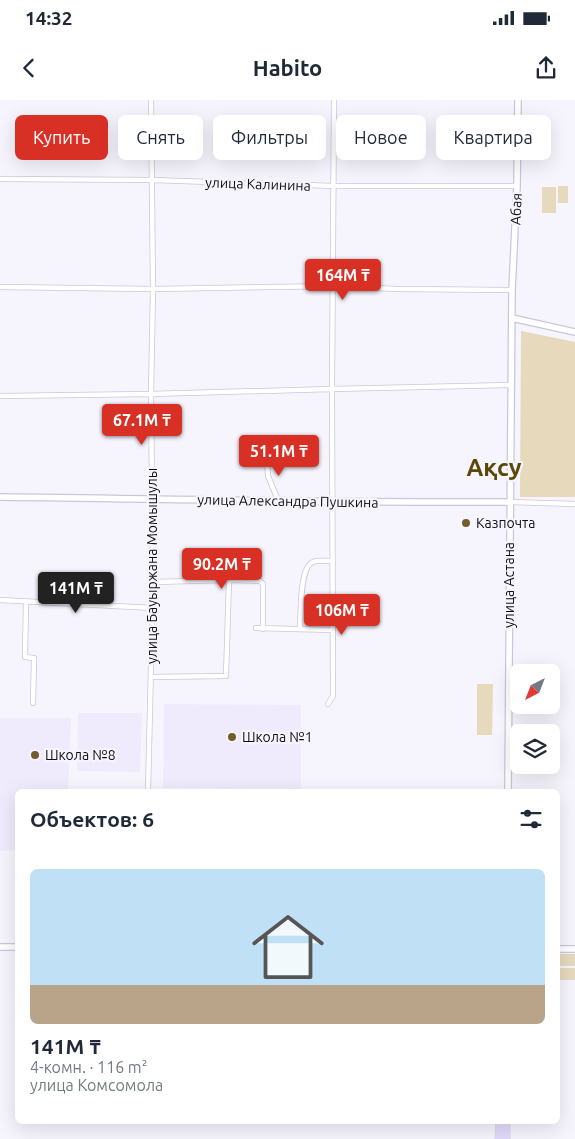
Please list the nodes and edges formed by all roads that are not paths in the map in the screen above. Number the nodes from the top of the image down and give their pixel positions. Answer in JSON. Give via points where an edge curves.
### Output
{"nodes":[{"id":1,"x":151,"y":100,"type":"edge"},
{"id":2,"x":334,"y":100,"type":"edge"},
{"id":3,"x":518,"y":100,"type":"edge"},
{"id":4,"x":0,"y":179,"type":"edge"},
{"id":5,"x":152,"y":180,"type":"junction"},
{"id":6,"x":334,"y":186,"type":"junction"},
{"id":7,"x":517,"y":186,"type":"junction"},
{"id":8,"x":333,"y":286,"type":"junction"},
{"id":9,"x":0,"y":287,"type":"edge"},
{"id":10,"x":153,"y":289,"type":"junction"},
{"id":11,"x":512,"y":290,"type":"junction"},
{"id":12,"x":512,"y":318,"type":"junction"},
{"id":13,"x":575,"y":332,"type":"edge"},
{"id":14,"x":510,"y":385,"type":"junction"},
{"id":15,"x":332,"y":389,"type":"junction"},
{"id":16,"x":151,"y":394,"type":"junction"},
{"id":17,"x":0,"y":396,"type":"edge"},
{"id":18,"x":291,"y":462,"type":"dead end"},
{"id":19,"x":0,"y":497,"type":"edge"},
{"id":20,"x":153,"y":498,"type":"junction"},
{"id":21,"x":278,"y":500,"type":"junction"},
{"id":22,"x":332,"y":502,"type":"junction"},
{"id":23,"x":510,"y":502,"type":"junction"},
{"id":24,"x":575,"y":504,"type":"edge"},
{"id":25,"x":332,"y":561,"type":"junction"},
{"id":26,"x":229,"y":580,"type":"junction"},
{"id":27,"x":153,"y":582,"type":"junction"},
{"id":28,"x":0,"y":600,"type":"edge"},
{"id":29,"x":26,"y":602,"type":"junction"},
{"id":30,"x":153,"y":608,"type":"junction"},
{"id":31,"x":256,"y":628,"type":"dead end"},
{"id":32,"x":263,"y":628,"type":"junction"},
{"id":33,"x":300,"y":629,"type":"junction"},
{"id":34,"x":333,"y":630,"type":"junction"},
{"id":35,"x":152,"y":677,"type":"junction"},
{"id":36,"x":33,"y":703,"type":"dead end"},
{"id":37,"x":328,"y":704,"type":"dead end"},
{"id":38,"x":148,"y":789,"type":"edge"},
{"id":39,"x":508,"y":789,"type":"edge"},
{"id":40,"x":15,"y":947,"type":"edge"},
{"id":41,"x":0,"y":949,"type":"edge"},
{"id":42,"x":560,"y":949,"type":"edge"},
{"id":43,"x":575,"y":949,"type":"edge"},
{"id":44,"x":500,"y":1124,"type":"edge"},
{"id":45,"x":506,"y":1124,"type":"edge"},
{"id":46,"x":499,"y":1139,"type":"edge"},
{"id":47,"x":506,"y":1139,"type":"edge"}],
"edges":[{"from":1,"to":5,"type":"street","name":"улица Бауыржана Момышулы"},
{"from":2,"to":6,"type":"street"},
{"from":3,"to":7,"type":"street","name":"Абая"},
{"from":4,"to":5,"type":"street","name":"улица Калинина"},
{"from":5,"to":6,"type":"street","name":"улица Калинина"},
{"from":5,"to":10,"type":"street","name":"улица Бауыржана Момышулы"},
{"from":6,"to":7,"type":"street","name":"улица Калинина"},
{"from":6,"to":8,"type":"street"},
{"from":7,"to":11,"type":"street","name":"Абая"},
{"from":8,"to":10,"type":"street"},
{"from":8,"to":11,"type":"street"},
{"from":8,"to":15,"type":"street"},
{"from":9,"to":10,"type":"street"},
{"from":10,"to":16,"type":"street","name":"улица Бауыржана Момышулы"},
{"from":11,"to":12,"type":"street","name":"Абая"},
{"from":12,"to":13,"type":"street"},
{"from":12,"to":14,"type":"street","name":"улица Астана"},
{"from":14,"to":15,"type":"street"},
{"from":14,"to":23,"type":"street","name":"улица Астана"},
{"from":15,"to":16,"type":"street"},
{"from":15,"to":22,"type":"street"},
{"from":16,"to":17,"type":"street"},
{"from":16,"to":20,"type":"street","name":"улица Бауыржана Момышулы"},
{"from":18,"to":21,"type":"street","via":[[267,460],[268,476]]},
{"from":19,"to":20,"type":"street","name":"улица Александра Пушкина"},
{"from":20,"to":21,"type":"street","name":"улица Александра Пушкина"},
{"from":20,"to":27,"type":"street","name":"улица Бауыржана Момышулы"},
{"from":21,"to":22,"type":"street","name":"улица Александра Пушкина"},
{"from":22,"to":23,"type":"street","name":"улица Александра Пушкина"},
{"from":22,"to":25,"type":"street"},
{"from":23,"to":24,"type":"street","name":"улица Александра Пушкина"},
{"from":23,"to":39,"type":"street","name":"улица Астана"},
{"from":25,"to":33,"type":"street","via":[[313,562],[304,574]]},
{"from":25,"to":34,"type":"street"},
{"from":26,"to":27,"type":"street"},
{"from":26,"to":32,"type":"street","via":[[260,581]]},
{"from":26,"to":35,"type":"street","via":[[226,676]]},
{"from":27,"to":30,"type":"street","name":"улица Бауыржана Момышулы"},
{"from":28,"to":29,"type":"street"},
{"from":29,"to":30,"type":"street"},
{"from":29,"to":36,"type":"street","via":[[25,657],[34,658]]},
{"from":30,"to":35,"type":"street","name":"улица Бауыржана Момышулы"},
{"from":31,"to":32,"type":"street"},
{"from":32,"to":33,"type":"street"},
{"from":33,"to":34,"type":"street"},
{"from":34,"to":37,"type":"street","via":[[333,696]]},
{"from":35,"to":38,"type":"street","name":"улица Бауыржана Момышулы"},
{"from":40,"to":41,"type":"street"},
{"from":42,"to":43,"type":"street"},
{"from":44,"to":46,"type":"main road"},
{"from":45,"to":47,"type":"main road"}]}
